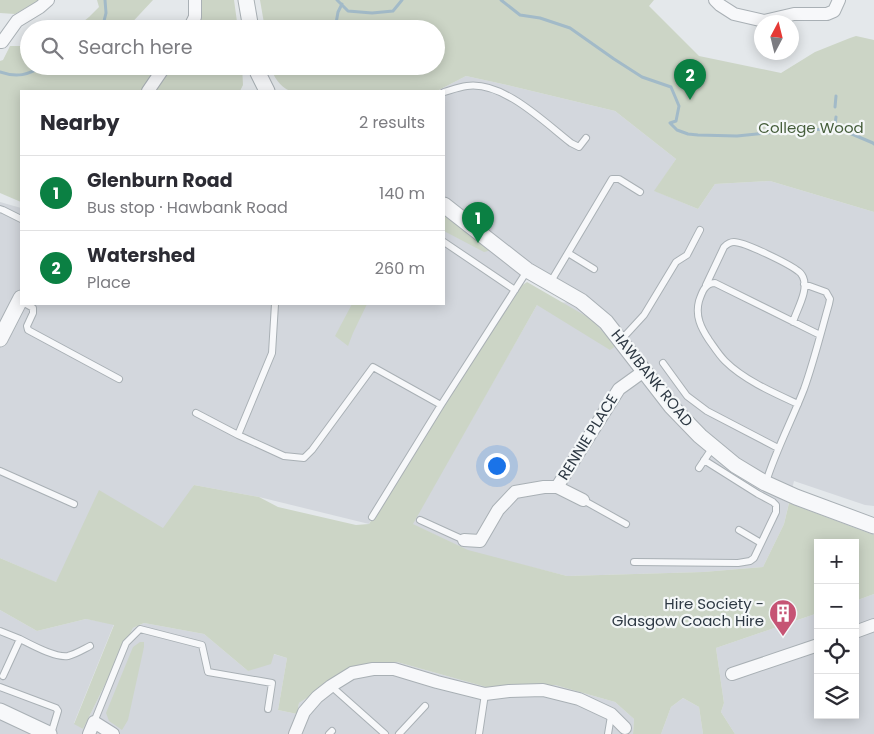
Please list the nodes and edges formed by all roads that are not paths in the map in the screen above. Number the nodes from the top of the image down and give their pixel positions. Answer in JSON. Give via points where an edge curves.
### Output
{"nodes":[{"id":1,"x":48,"y":0,"type":"edge"},
{"id":2,"x":194,"y":0,"type":"edge"},
{"id":3,"x":246,"y":0,"type":"edge"},
{"id":4,"x":715,"y":0,"type":"edge"},
{"id":5,"x":839,"y":0,"type":"edge"},
{"id":6,"x":194,"y":20,"type":"edge"},
{"id":7,"x":249,"y":20,"type":"edge"},
{"id":8,"x":0,"y":42,"type":"edge"},
{"id":9,"x":159,"y":75,"type":"edge"},
{"id":10,"x":257,"y":75,"type":"edge"},
{"id":11,"x":260,"y":75,"type":"edge"},
{"id":12,"x":149,"y":90,"type":"edge"},
{"id":13,"x":255,"y":90,"type":"edge"},
{"id":14,"x":267,"y":90,"type":"edge"},
{"id":15,"x":445,"y":92,"type":"edge"},
{"id":16,"x":586,"y":138,"type":"dead end"},
{"id":17,"x":640,"y":192,"type":"dead end"},
{"id":18,"x":445,"y":206,"type":"edge"},
{"id":19,"x":0,"y":209,"type":"edge"},
{"id":20,"x":20,"y":218,"type":"edge"},
{"id":21,"x":700,"y":230,"type":"dead end"},
{"id":22,"x":445,"y":243,"type":"edge"},
{"id":23,"x":568,"y":253,"type":"junction"},
{"id":24,"x":594,"y":269,"type":"dead end"},
{"id":25,"x":527,"y":270,"type":"junction"},
{"id":26,"x":550,"y":283,"type":"junction"},
{"id":27,"x":804,"y":284,"type":"junction"},
{"id":28,"x":705,"y":287,"type":"junction"},
{"id":29,"x":515,"y":290,"type":"junction"},
{"id":30,"x":20,"y":304,"type":"edge"},
{"id":31,"x":276,"y":305,"type":"edge"},
{"id":32,"x":36,"y":306,"type":"edge"},
{"id":33,"x":792,"y":322,"type":"junction"},
{"id":34,"x":2,"y":332,"type":"edge"},
{"id":35,"x":820,"y":335,"type":"junction"},
{"id":36,"x":621,"y":340,"type":"junction"},
{"id":37,"x":663,"y":363,"type":"dead end"},
{"id":38,"x":644,"y":371,"type":"junction"},
{"id":39,"x":119,"y":379,"type":"dead end"},
{"id":40,"x":798,"y":404,"type":"junction"},
{"id":41,"x":441,"y":405,"type":"junction"},
{"id":42,"x":196,"y":413,"type":"dead end"},
{"id":43,"x":238,"y":435,"type":"junction"},
{"id":44,"x":713,"y":447,"type":"junction"},
{"id":45,"x":778,"y":448,"type":"junction"},
{"id":46,"x":704,"y":460,"type":"junction"},
{"id":47,"x":699,"y":468,"type":"dead end"},
{"id":48,"x":0,"y":471,"type":"edge"},
{"id":49,"x":765,"y":483,"type":"junction"},
{"id":50,"x":557,"y":486,"type":"junction"},
{"id":51,"x":583,"y":500,"type":"joint"},
{"id":52,"x":74,"y":504,"type":"dead end"},
{"id":53,"x":372,"y":517,"type":"dead end"},
{"id":54,"x":420,"y":520,"type":"dead end"},
{"id":55,"x":626,"y":524,"type":"dead end"},
{"id":56,"x":874,"y":526,"type":"edge"},
{"id":57,"x":739,"y":530,"type":"dead end"},
{"id":58,"x":464,"y":540,"type":"joint"},
{"id":59,"x":761,"y":543,"type":"junction"},
{"id":60,"x":634,"y":562,"type":"dead end"},
{"id":61,"x":874,"y":625,"type":"edge"},
{"id":62,"x":0,"y":631,"type":"edge"},
{"id":63,"x":859,"y":631,"type":"edge"},
{"id":64,"x":20,"y":639,"type":"junction"},
{"id":65,"x":90,"y":646,"type":"dead end"},
{"id":66,"x":814,"y":646,"type":"edge"},
{"id":67,"x":732,"y":674,"type":"dead end"},
{"id":68,"x":1,"y":675,"type":"edge"},
{"id":69,"x":0,"y":686,"type":"edge"},
{"id":70,"x":331,"y":686,"type":"junction"},
{"id":71,"x":485,"y":694,"type":"junction"},
{"id":72,"x":425,"y":706,"type":"dead end"},
{"id":73,"x":268,"y":709,"type":"dead end"},
{"id":74,"x":0,"y":711,"type":"edge"},
{"id":75,"x":611,"y":714,"type":"junction"},
{"id":76,"x":94,"y":722,"type":"junction"},
{"id":77,"x":625,"y":728,"type":"dead end"},
{"id":78,"x":50,"y":734,"type":"edge"},
{"id":79,"x":89,"y":734,"type":"edge"},
{"id":80,"x":113,"y":734,"type":"edge"},
{"id":81,"x":295,"y":734,"type":"edge"},
{"id":82,"x":385,"y":734,"type":"edge"},
{"id":83,"x":399,"y":734,"type":"edge"},
{"id":84,"x":479,"y":734,"type":"edge"},
{"id":85,"x":608,"y":734,"type":"edge"}],
"edges":[{"from":1,"to":8,"type":"street","via":[[17,21]]},
{"from":2,"to":6,"type":"street"},
{"from":3,"to":7,"type":"street"},
{"from":4,"to":5,"type":"street","via":[[734,14],[764,21],[794,14],[827,14],[834,11]]},
{"from":9,"to":12,"type":"street"},
{"from":10,"to":13,"type":"street"},
{"from":11,"to":14,"type":"street"},
{"from":15,"to":16,"type":"lane","via":[[467,85],[487,87],[510,96],[571,143],[579,147]]},
{"from":17,"to":23,"type":"lane","via":[[620,179],[612,180]]},
{"from":18,"to":25,"type":"street","name":"HAWBANK ROAD"},
{"from":19,"to":20,"type":"lane"},
{"from":21,"to":36,"type":"lane","via":[[687,255],[676,262],[644,315]]},
{"from":22,"to":29,"type":"lane"},
{"from":23,"to":24,"type":"lane"},
{"from":23,"to":26,"type":"lane"},
{"from":25,"to":26,"type":"street","name":"HAWBANK ROAD"},
{"from":25,"to":29,"type":"lane"},
{"from":26,"to":36,"type":"street","name":"HAWBANK ROAD","via":[[581,301]]},
{"from":27,"to":28,"type":"lane","via":[[800,272],[790,265],[734,242],[724,247]]},
{"from":27,"to":33,"type":"lane"},
{"from":27,"to":35,"type":"lane","via":[[826,292],[830,299]]},
{"from":28,"to":33,"type":"lane","via":[[716,283]]},
{"from":28,"to":40,"type":"lane","via":[[698,304],[699,322],[720,355],[738,372]]},
{"from":29,"to":41,"type":"lane"},
{"from":30,"to":34,"type":"street"},
{"from":31,"to":43,"type":"lane","via":[[272,353]]},
{"from":32,"to":39,"type":"lane","via":[[28,330]]},
{"from":33,"to":35,"type":"lane"},
{"from":35,"to":40,"type":"lane"},
{"from":36,"to":38,"type":"street","name":"HAWBANK ROAD"},
{"from":37,"to":45,"type":"lane","via":[[687,396],[706,411]]},
{"from":38,"to":44,"type":"street","name":"HAWBANK ROAD","via":[[671,406]]},
{"from":38,"to":50,"type":"street","name":"RENNIE PLACE","via":[[619,389]]},
{"from":40,"to":45,"type":"lane"},
{"from":41,"to":43,"type":"lane","via":[[373,367],[304,458],[284,456]]},
{"from":41,"to":53,"type":"lane"},
{"from":42,"to":43,"type":"lane"},
{"from":44,"to":46,"type":"lane"},
{"from":44,"to":49,"type":"street","name":"HAWBANK ROAD"},
{"from":45,"to":49,"type":"lane"},
{"from":46,"to":47,"type":"lane"},
{"from":46,"to":59,"type":"lane","via":[[774,502],[776,512]]},
{"from":48,"to":52,"type":"lane"},
{"from":49,"to":56,"type":"street","name":"HAWBANK ROAD"},
{"from":50,"to":51,"type":"street","name":"RENNIE PLACE"},
{"from":50,"to":58,"type":"street","name":"RENNIE PLACE","via":[[515,492],[498,510],[480,541]]},
{"from":51,"to":55,"type":"lane","name":"RENNIE PLACE"},
{"from":54,"to":58,"type":"lane","name":"RENNIE PLACE"},
{"from":57,"to":59,"type":"lane"},
{"from":59,"to":60,"type":"lane","via":[[754,558],[738,563]]},
{"from":61,"to":63,"type":"street"},
{"from":62,"to":64,"type":"lane"},
{"from":64,"to":65,"type":"lane","via":[[63,656]]},
{"from":64,"to":68,"type":"lane"},
{"from":66,"to":67,"type":"street"},
{"from":68,"to":69,"type":"lane"},
{"from":69,"to":78,"type":"lane","via":[[56,708],[58,711]]},
{"from":70,"to":71,"type":"street","via":[[352,673],[394,669]]},
{"from":70,"to":81,"type":"street","via":[[304,712]]},
{"from":70,"to":82,"type":"lane"},
{"from":71,"to":75,"type":"street","via":[[543,690],[579,699]]},
{"from":71,"to":84,"type":"lane"},
{"from":72,"to":83,"type":"lane"},
{"from":73,"to":76,"type":"lane","via":[[272,683],[208,672],[202,646],[140,629],[126,642]]},
{"from":74,"to":78,"type":"street"},
{"from":75,"to":77,"type":"street"},
{"from":75,"to":85,"type":"lane"},
{"from":76,"to":79,"type":"street"},
{"from":76,"to":80,"type":"street"}]}
